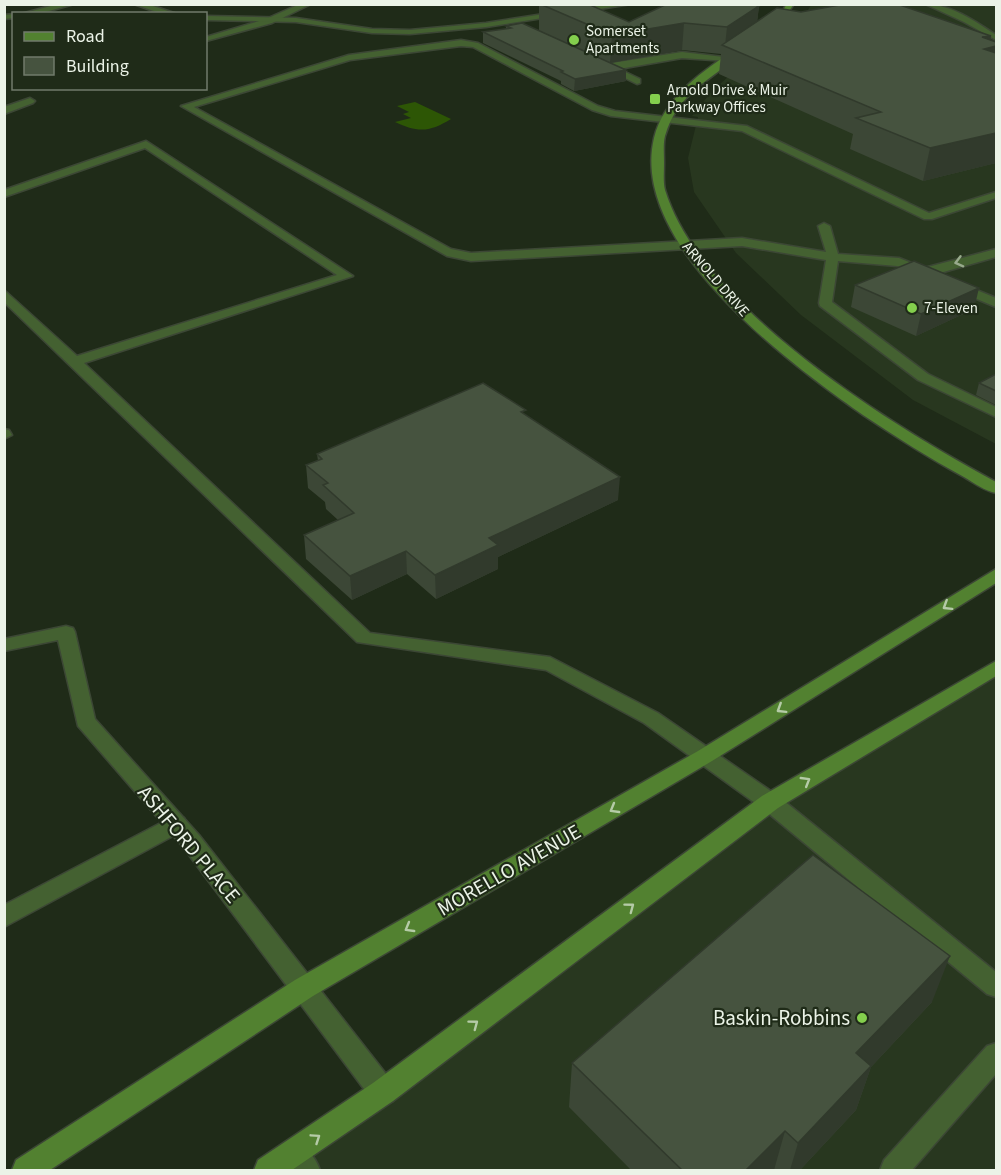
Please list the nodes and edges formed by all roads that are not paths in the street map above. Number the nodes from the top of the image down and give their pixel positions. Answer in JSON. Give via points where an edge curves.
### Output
{"nodes":[{"id":1,"x":70,"y":4,"type":"edge"},
{"id":2,"x":137,"y":4,"type":"edge"},
{"id":3,"x":308,"y":4,"type":"edge"},
{"id":4,"x":628,"y":4,"type":"edge"},
{"id":5,"x":791,"y":4,"type":"edge"},
{"id":6,"x":928,"y":4,"type":"edge"},
{"id":7,"x":33,"y":12,"type":"edge"},
{"id":8,"x":166,"y":12,"type":"edge"},
{"id":9,"x":207,"y":18,"type":"edge"},
{"id":10,"x":269,"y":21,"type":"junction"},
{"id":11,"x":522,"y":27,"type":"edge"},
{"id":12,"x":531,"y":31,"type":"edge"},
{"id":13,"x":762,"y":37,"type":"edge"},
{"id":14,"x":996,"y":38,"type":"edge"},
{"id":15,"x":207,"y":39,"type":"edge"},
{"id":16,"x":745,"y":47,"type":"edge"},
{"id":17,"x":728,"y":58,"type":"junction"},
{"id":18,"x":590,"y":59,"type":"edge"},
{"id":19,"x":610,"y":68,"type":"junction"},
{"id":20,"x":637,"y":81,"type":"dead end"},
{"id":21,"x":30,"y":101,"type":"dead end"},
{"id":22,"x":4,"y":111,"type":"edge"},
{"id":23,"x":666,"y":120,"type":"junction"},
{"id":24,"x":4,"y":194,"type":"edge"},
{"id":25,"x":996,"y":195,"type":"edge"},
{"id":26,"x":824,"y":226,"type":"dead end"},
{"id":27,"x":686,"y":246,"type":"junction"},
{"id":28,"x":996,"y":253,"type":"edge"},
{"id":29,"x":833,"y":257,"type":"junction"},
{"id":30,"x":922,"y":272,"type":"junction"},
{"id":31,"x":4,"y":294,"type":"edge"},
{"id":32,"x":996,"y":303,"type":"edge"},
{"id":33,"x":76,"y":361,"type":"junction"},
{"id":34,"x":996,"y":413,"type":"edge"},
{"id":35,"x":996,"y":488,"type":"edge"},
{"id":36,"x":996,"y":575,"type":"edge"},
{"id":37,"x":4,"y":645,"type":"edge"},
{"id":38,"x":996,"y":668,"type":"edge"},
{"id":39,"x":705,"y":756,"type":"junction"},
{"id":40,"x":770,"y":802,"type":"junction"},
{"id":41,"x":176,"y":825,"type":"junction"},
{"id":42,"x":4,"y":917,"type":"edge"},
{"id":43,"x":996,"y":986,"type":"edge"},
{"id":44,"x":304,"y":988,"type":"junction"},
{"id":45,"x":996,"y":1055,"type":"edge"},
{"id":46,"x":383,"y":1092,"type":"junction"},
{"id":47,"x":299,"y":1162,"type":"edge"},
{"id":48,"x":26,"y":1170,"type":"edge"},
{"id":49,"x":268,"y":1170,"type":"edge"},
{"id":50,"x":894,"y":1170,"type":"edge"}],
"edges":[{"from":1,"to":7,"type":"street"},
{"from":2,"to":8,"type":"street"},
{"from":3,"to":10,"type":"street"},
{"from":4,"to":10,"type":"street","via":[[410,32],[296,20]]},
{"from":5,"to":13,"type":"street","via":[[778,24]]},
{"from":6,"to":14,"type":"street","via":[[968,20]]},
{"from":9,"to":10,"type":"street"},
{"from":10,"to":15,"type":"street"},
{"from":11,"to":12,"type":"street"},
{"from":16,"to":17,"type":"street","name":"ARNOLD DRIVE"},
{"from":17,"to":19,"type":"street","via":[[682,55]]},
{"from":17,"to":23,"type":"street","name":"ARNOLD DRIVE","via":[[691,86]]},
{"from":18,"to":19,"type":"street"},
{"from":19,"to":20,"type":"street"},
{"from":21,"to":22,"type":"street"},
{"from":23,"to":25,"type":"street","via":[[744,128],[928,217]]},
{"from":23,"to":27,"type":"street","name":"ARNOLD DRIVE","via":[[658,142],[658,189]]},
{"from":23,"to":27,"type":"street","via":[[595,108],[475,45],[461,43],[349,58],[186,106],[447,252],[471,258]]},
{"from":24,"to":33,"type":"street","via":[[146,144],[347,276]]},
{"from":26,"to":29,"type":"street"},
{"from":27,"to":29,"type":"street","via":[[742,242]]},
{"from":27,"to":35,"type":"street","name":"ARNOLD DRIVE","via":[[741,311],[815,376]]},
{"from":28,"to":30,"type":"street","one_way":true},
{"from":29,"to":30,"type":"street","via":[[899,262]]},
{"from":29,"to":34,"type":"street","via":[[825,303],[923,377]]},
{"from":30,"to":32,"type":"street"},
{"from":31,"to":33,"type":"street"},
{"from":33,"to":39,"type":"street","via":[[364,638],[550,664],[651,718]]},
{"from":36,"to":39,"type":"street","name":"MORELLO AVENUE","one_way":true},
{"from":37,"to":41,"type":"street","name":"ASHFORD PLACE","via":[[66,632],[85,721]]},
{"from":40,"to":38,"type":"street","one_way":true},
{"from":39,"to":40,"type":"street"},
{"from":39,"to":44,"type":"street","name":"MORELLO AVENUE","one_way":true},
{"from":40,"to":43,"type":"street"},
{"from":46,"to":40,"type":"street","one_way":true},
{"from":41,"to":42,"type":"street"},
{"from":41,"to":44,"type":"street","name":"ASHFORD PLACE"},
{"from":44,"to":46,"type":"street","name":"ASHFORD PLACE"},
{"from":44,"to":48,"type":"street","name":"MORELLO AVENUE"},
{"from":45,"to":50,"type":"street"},
{"from":47,"to":46,"type":"street","one_way":true},
{"from":47,"to":49,"type":"street"}]}
